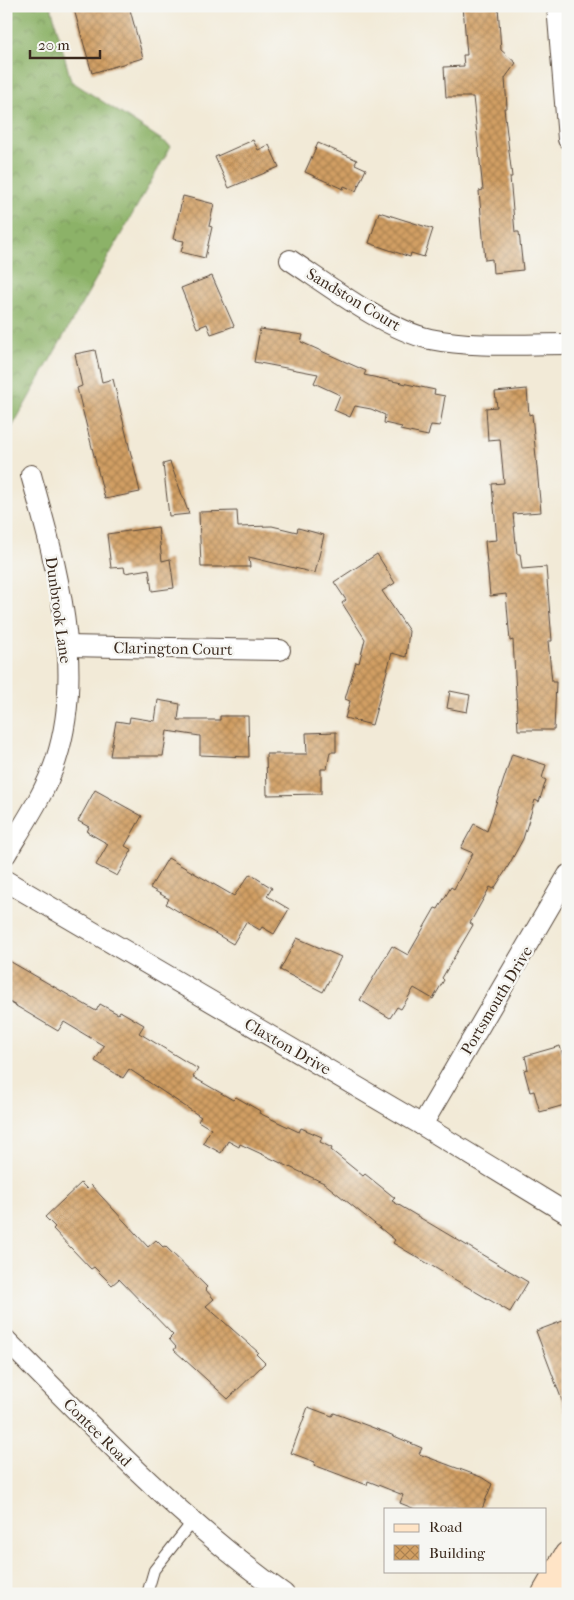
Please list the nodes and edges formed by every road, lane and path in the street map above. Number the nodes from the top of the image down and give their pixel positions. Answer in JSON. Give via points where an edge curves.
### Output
{"nodes":[{"id":1,"x":556,"y":6,"type":"edge"},
{"id":2,"x":568,"y":139,"type":"edge"},
{"id":3,"x":290,"y":260,"type":"dead end"},
{"id":4,"x":568,"y":344,"type":"edge"},
{"id":5,"x":31,"y":475,"type":"dead end"},
{"id":6,"x":67,"y":646,"type":"junction"},
{"id":7,"x":280,"y":650,"type":"dead end"},
{"id":8,"x":6,"y":854,"type":"edge"},
{"id":9,"x":568,"y":875,"type":"edge"},
{"id":10,"x":6,"y":881,"type":"edge"},
{"id":11,"x":422,"y":1125,"type":"junction"},
{"id":12,"x":568,"y":1214,"type":"edge"},
{"id":13,"x":6,"y":1340,"type":"edge"},
{"id":14,"x":192,"y":1522,"type":"junction"},
{"id":15,"x":568,"y":1556,"type":"edge"},
{"id":16,"x":148,"y":1594,"type":"edge"},
{"id":17,"x":284,"y":1594,"type":"edge"},
{"id":18,"x":546,"y":1594,"type":"edge"}],
"edges":[{"from":1,"to":2,"type":"street"},
{"from":3,"to":4,"type":"street","name":"Sandston Court","via":[[384,319],[428,339],[466,344]]},
{"from":5,"to":6,"type":"street","name":"Dunbrook Lane","via":[[48,536]]},
{"from":6,"to":7,"type":"street","name":"Clarington Court"},
{"from":6,"to":8,"type":"street","name":"Dunbrook Lane","via":[[67,710],[56,760],[43,791]]},
{"from":9,"to":11,"type":"street","name":"Portsmouth Drive"},
{"from":10,"to":11,"type":"street","name":"Claxton Drive"},
{"from":11,"to":12,"type":"street","name":"Claxton Drive"},
{"from":13,"to":14,"type":"street","name":"Contee Road"},
{"from":14,"to":16,"type":"lane","via":[[154,1570]]},
{"from":14,"to":17,"type":"street","name":"Contee Road","via":[[239,1562]]},
{"from":15,"to":18,"type":"street"}]}
